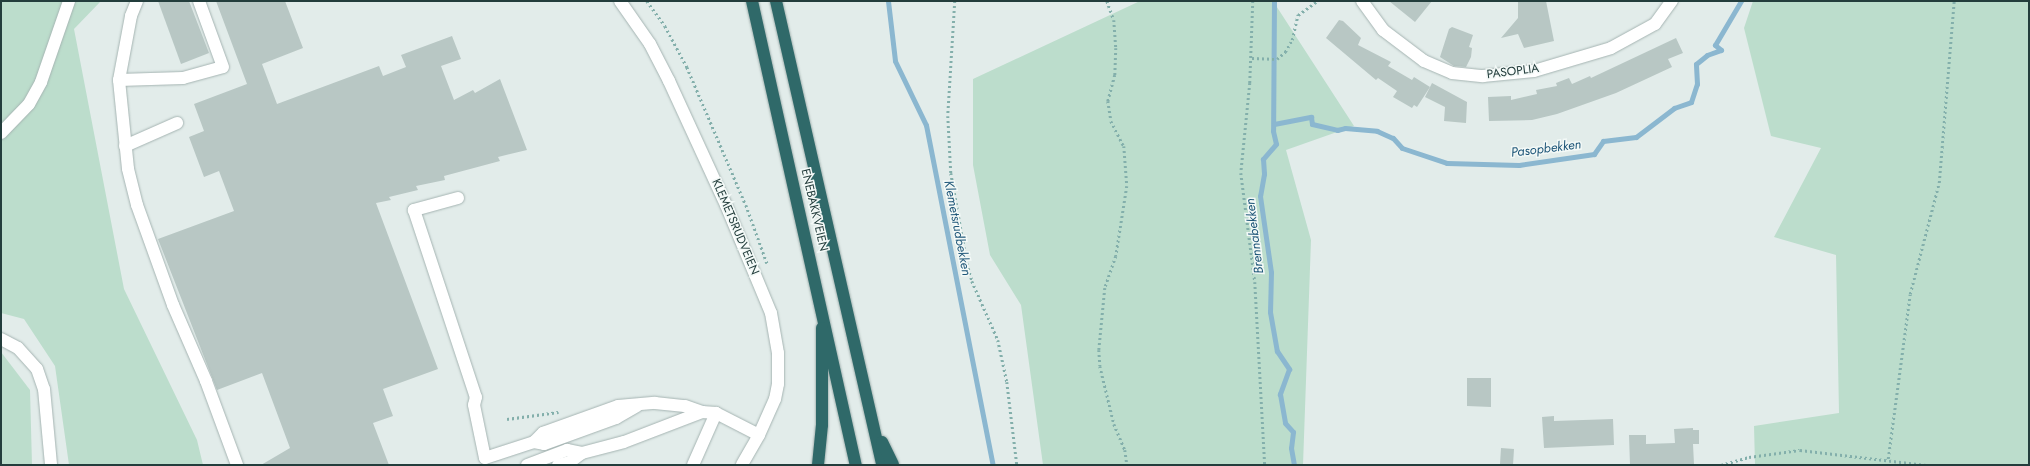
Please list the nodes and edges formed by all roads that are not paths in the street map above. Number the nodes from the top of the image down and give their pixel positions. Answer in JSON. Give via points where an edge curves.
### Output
{"nodes":[{"id":1,"x":69,"y":1,"type":"edge"},
{"id":2,"x":137,"y":1,"type":"edge"},
{"id":3,"x":199,"y":1,"type":"edge"},
{"id":4,"x":620,"y":1,"type":"edge"},
{"id":5,"x":752,"y":1,"type":"edge"},
{"id":6,"x":776,"y":1,"type":"edge"},
{"id":7,"x":1362,"y":1,"type":"edge"},
{"id":8,"x":1672,"y":1,"type":"edge"},
{"id":9,"x":119,"y":80,"type":"junction"},
{"id":10,"x":177,"y":123,"type":"dead end"},
{"id":11,"x":1,"y":133,"type":"edge"},
{"id":12,"x":126,"y":146,"type":"junction"},
{"id":13,"x":458,"y":198,"type":"dead end"},
{"id":14,"x":821,"y":305,"type":"junction"},
{"id":15,"x":1,"y":339,"type":"edge"},
{"id":16,"x":702,"y":412,"type":"junction"},
{"id":17,"x":716,"y":413,"type":"junction"},
{"id":18,"x":873,"y":422,"type":"junction"},
{"id":19,"x":759,"y":435,"type":"junction"},
{"id":20,"x":582,"y":453,"type":"junction"},
{"id":21,"x":484,"y":462,"type":"edge"},
{"id":22,"x":51,"y":465,"type":"edge"},
{"id":23,"x":237,"y":465,"type":"edge"},
{"id":24,"x":527,"y":465,"type":"edge"},
{"id":25,"x":558,"y":465,"type":"edge"},
{"id":26,"x":693,"y":465,"type":"edge"},
{"id":27,"x":742,"y":465,"type":"edge"},
{"id":28,"x":818,"y":465,"type":"edge"},
{"id":29,"x":856,"y":465,"type":"edge"},
{"id":30,"x":882,"y":465,"type":"edge"},
{"id":31,"x":892,"y":465,"type":"edge"}],
"edges":[{"from":1,"to":11,"type":"street","via":[[41,82],[29,104]]},
{"from":2,"to":9,"type":"street","via":[[131,16]]},
{"from":3,"to":9,"type":"street","via":[[223,67],[183,78]]},
{"from":4,"to":19,"type":"street","name":"KLEMETSRUDVEIEN","via":[[650,44],[669,81],[726,205],[771,313],[780,371],[775,399]]},
{"from":5,"to":14,"type":"highway","name":"ENEBAKKVEIEN"},
{"from":6,"to":18,"type":"highway","name":"ENEBAKKVEIEN"},
{"from":7,"to":8,"type":"street","name":"PASOPLIA","via":[[1383,30],[1424,61],[1452,73],[1483,76],[1534,71],[1611,48],[1655,24]]},
{"from":9,"to":12,"type":"street"},
{"from":10,"to":12,"type":"street"},
{"from":12,"to":23,"type":"street","via":[[128,169],[144,225],[172,305],[206,381]]},
{"from":13,"to":21,"type":"street","via":[[414,210],[476,397],[474,405]]},
{"from":14,"to":28,"type":"highway","via":[[822,425]]},
{"from":14,"to":29,"type":"highway","name":"ENEBAKKVEIEN"},
{"from":15,"to":22,"type":"street","via":[[18,348],[37,369],[44,389]]},
{"from":16,"to":17,"type":"street"},
{"from":16,"to":20,"type":"street","via":[[624,442]]},
{"from":16,"to":21,"type":"street","via":[[685,406],[663,404],[612,408],[543,433],[534,442]]},
{"from":17,"to":19,"type":"street"},
{"from":17,"to":26,"type":"street"},
{"from":18,"to":30,"type":"highway"},
{"from":18,"to":31,"type":"highway"},
{"from":19,"to":27,"type":"street","name":"KLEMETSRUDVEIEN"},
{"from":20,"to":24,"type":"street","via":[[567,450]]},
{"from":20,"to":25,"type":"street","via":[[570,462]]}]}
